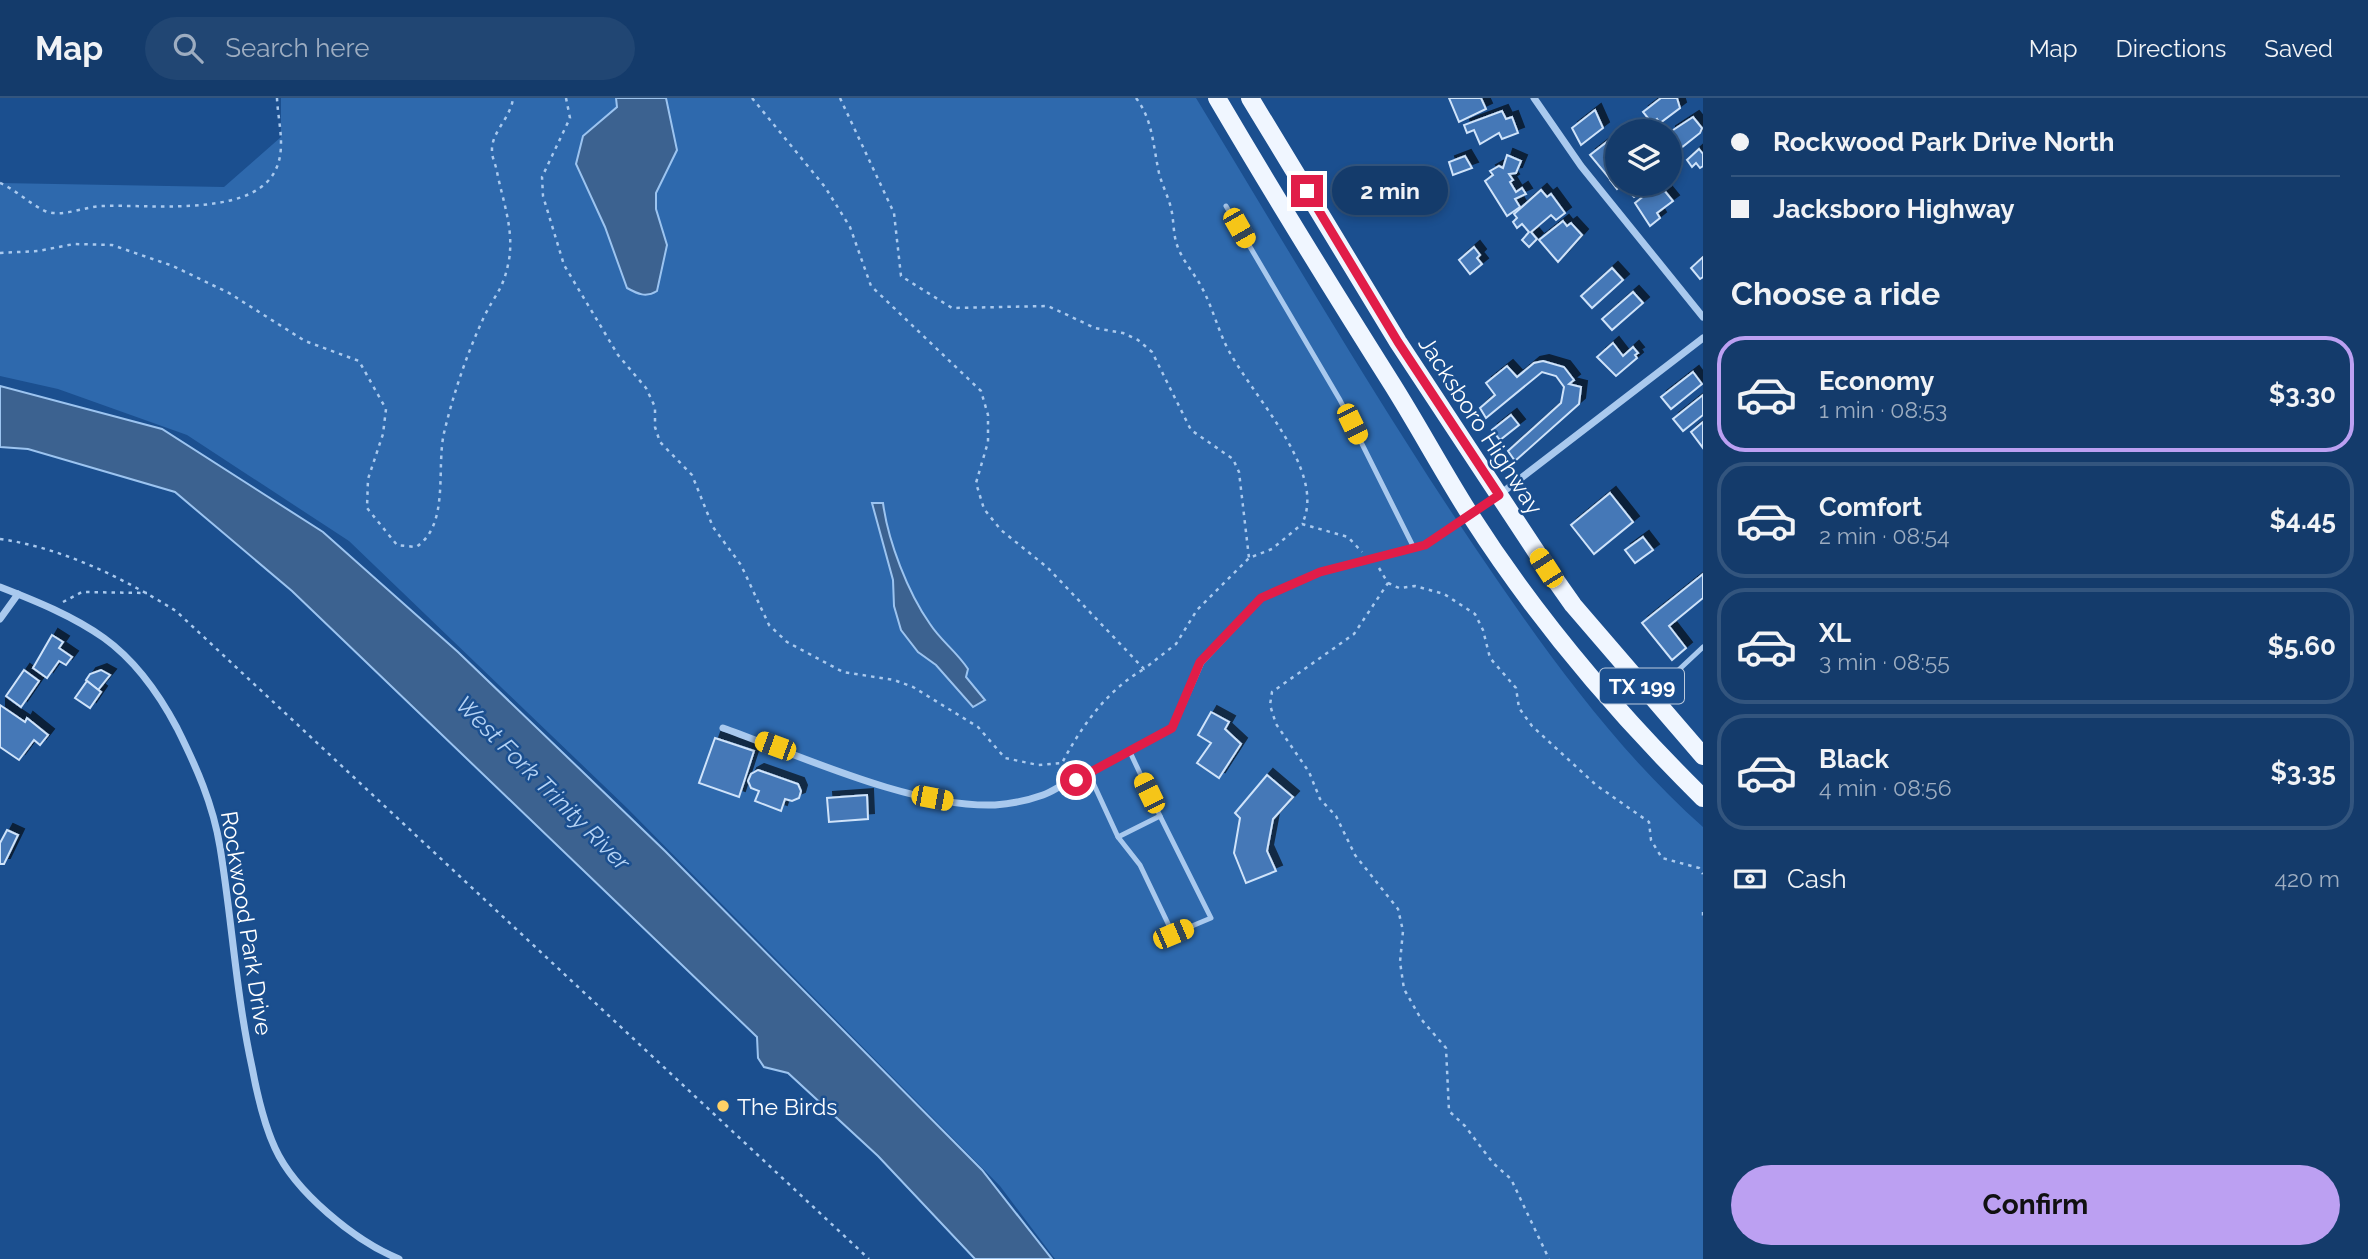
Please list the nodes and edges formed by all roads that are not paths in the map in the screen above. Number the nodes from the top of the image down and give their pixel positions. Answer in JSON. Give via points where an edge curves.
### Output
{"nodes":[{"id":1,"x":1217,"y":98,"type":"edge"},
{"id":2,"x":1250,"y":98,"type":"edge"},
{"id":3,"x":1534,"y":98,"type":"edge"},
{"id":4,"x":1226,"y":206,"type":"dead end"},
{"id":5,"x":1703,"y":317,"type":"edge"},
{"id":6,"x":1703,"y":338,"type":"edge"},
{"id":7,"x":1499,"y":495,"type":"junction"},
{"id":8,"x":1471,"y":516,"type":"junction"},
{"id":9,"x":1413,"y":548,"type":"junction"},
{"id":10,"x":0,"y":587,"type":"edge"},
{"id":11,"x":18,"y":594,"type":"junction"},
{"id":12,"x":0,"y":619,"type":"edge"},
{"id":13,"x":1703,"y":647,"type":"edge"},
{"id":14,"x":1651,"y":696,"type":"junction"},
{"id":15,"x":723,"y":727,"type":"dead end"},
{"id":16,"x":1130,"y":752,"type":"junction"},
{"id":17,"x":1703,"y":756,"type":"edge"},
{"id":18,"x":1089,"y":774,"type":"junction"},
{"id":19,"x":1700,"y":788,"type":"edge"},
{"id":20,"x":1160,"y":816,"type":"junction"},
{"id":21,"x":1118,"y":837,"type":"junction"},
{"id":22,"x":399,"y":1259,"type":"edge"}],
"edges":[{"from":1,"to":8,"type":"main road","number":"TX 199"},
{"from":2,"to":7,"type":"main road","name":"Jacksboro Highway","number":"TX 199","via":[[1398,342]]},
{"from":3,"to":5,"type":"street","via":[[1581,166]]},
{"from":4,"to":9,"type":"lane","via":[[1340,400]]},
{"from":6,"to":7,"type":"street"},
{"from":7,"to":8,"type":"street"},
{"from":7,"to":14,"type":"main road","name":"Jacksboro Highway","number":"TX 199","via":[[1573,605]]},
{"from":8,"to":9,"type":"street"},
{"from":8,"to":19,"type":"main road","number":"TX 199","via":[[1580,665]]},
{"from":9,"to":16,"type":"street","via":[[1320,572],[1261,598],[1200,662],[1172,728]]},
{"from":10,"to":11,"type":"street","name":"Rockwood Park Drive"},
{"from":11,"to":12,"type":"street"},
{"from":11,"to":22,"type":"street","name":"Rockwood Park Drive","via":[[104,638],[162,700],[206,791],[220,845],[239,1008],[275,1150],[299,1182],[346,1229]]},
{"from":13,"to":14,"type":"lane"},
{"from":14,"to":17,"type":"main road","name":"Jacksboro Highway","number":"TX 199"},
{"from":15,"to":18,"type":"street","via":[[905,792],[958,803],[997,805],[1044,795]]},
{"from":16,"to":18,"type":"street"},
{"from":16,"to":20,"type":"lane"},
{"from":18,"to":21,"type":"lane"},
{"from":20,"to":21,"type":"lane"},
{"from":20,"to":21,"type":"lane","via":[[1211,918],[1173,934],[1140,865]]}]}
